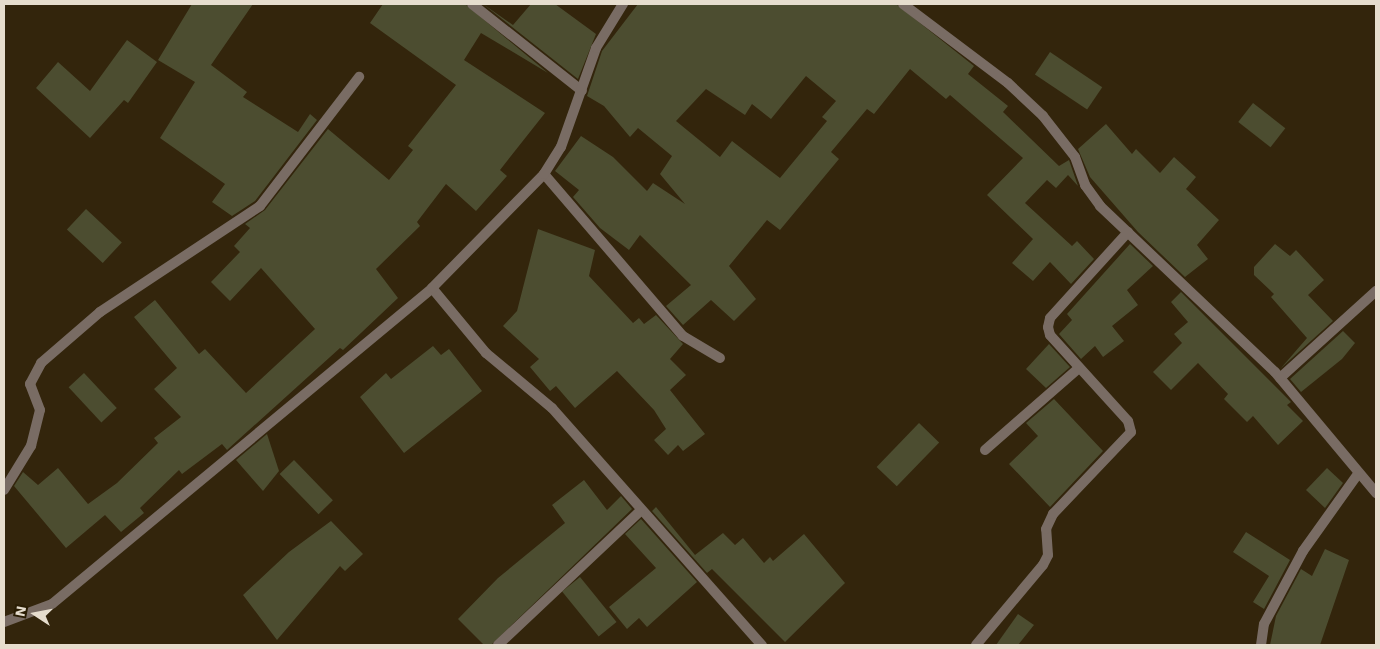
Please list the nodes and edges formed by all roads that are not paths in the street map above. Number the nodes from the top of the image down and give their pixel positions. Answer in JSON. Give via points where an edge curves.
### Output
{"nodes":[{"id":1,"x":472,"y":4,"type":"edge"},
{"id":2,"x":623,"y":4,"type":"edge"},
{"id":3,"x":903,"y":4,"type":"edge"},
{"id":4,"x":359,"y":77,"type":"dead end"},
{"id":5,"x":582,"y":91,"type":"junction"},
{"id":6,"x":544,"y":174,"type":"junction"},
{"id":7,"x":1128,"y":232,"type":"junction"},
{"id":8,"x":432,"y":288,"type":"junction"},
{"id":9,"x":1376,"y":292,"type":"edge"},
{"id":10,"x":720,"y":358,"type":"dead end"},
{"id":11,"x":1079,"y":368,"type":"junction"},
{"id":12,"x":1280,"y":378,"type":"junction"},
{"id":13,"x":985,"y":450,"type":"dead end"},
{"id":14,"x":1358,"y":474,"type":"junction"},
{"id":15,"x":4,"y":490,"type":"edge"},
{"id":16,"x":1376,"y":493,"type":"edge"},
{"id":17,"x":640,"y":511,"type":"junction"},
{"id":18,"x":4,"y":622,"type":"edge"},
{"id":19,"x":498,"y":645,"type":"edge"},
{"id":20,"x":762,"y":645,"type":"edge"},
{"id":21,"x":976,"y":645,"type":"edge"},
{"id":22,"x":1261,"y":645,"type":"edge"}],
"edges":[{"from":1,"to":5,"type":"street"},
{"from":2,"to":5,"type":"street","via":[[596,48]]},
{"from":3,"to":7,"type":"street","via":[[1008,83],[1042,116],[1075,157],[1085,185],[1100,206]]},
{"from":4,"to":15,"type":"street","via":[[260,206],[100,312],[41,363],[30,384],[40,410],[31,446]]},
{"from":5,"to":6,"type":"street","via":[[561,147]]},
{"from":6,"to":8,"type":"street"},
{"from":6,"to":10,"type":"street","via":[[683,336]]},
{"from":7,"to":11,"type":"street","via":[[1050,318],[1050,335]]},
{"from":7,"to":12,"type":"street"},
{"from":8,"to":17,"type":"street","via":[[486,353],[552,408]]},
{"from":8,"to":18,"type":"street","via":[[52,604]]},
{"from":9,"to":12,"type":"street"},
{"from":11,"to":13,"type":"street"},
{"from":11,"to":21,"type":"street","via":[[1128,421],[1131,432],[1053,514],[1046,529],[1046,560]]},
{"from":12,"to":14,"type":"street"},
{"from":14,"to":16,"type":"street"},
{"from":14,"to":22,"type":"street","via":[[1303,551],[1264,624]]},
{"from":17,"to":19,"type":"street"},
{"from":17,"to":20,"type":"street"}]}
